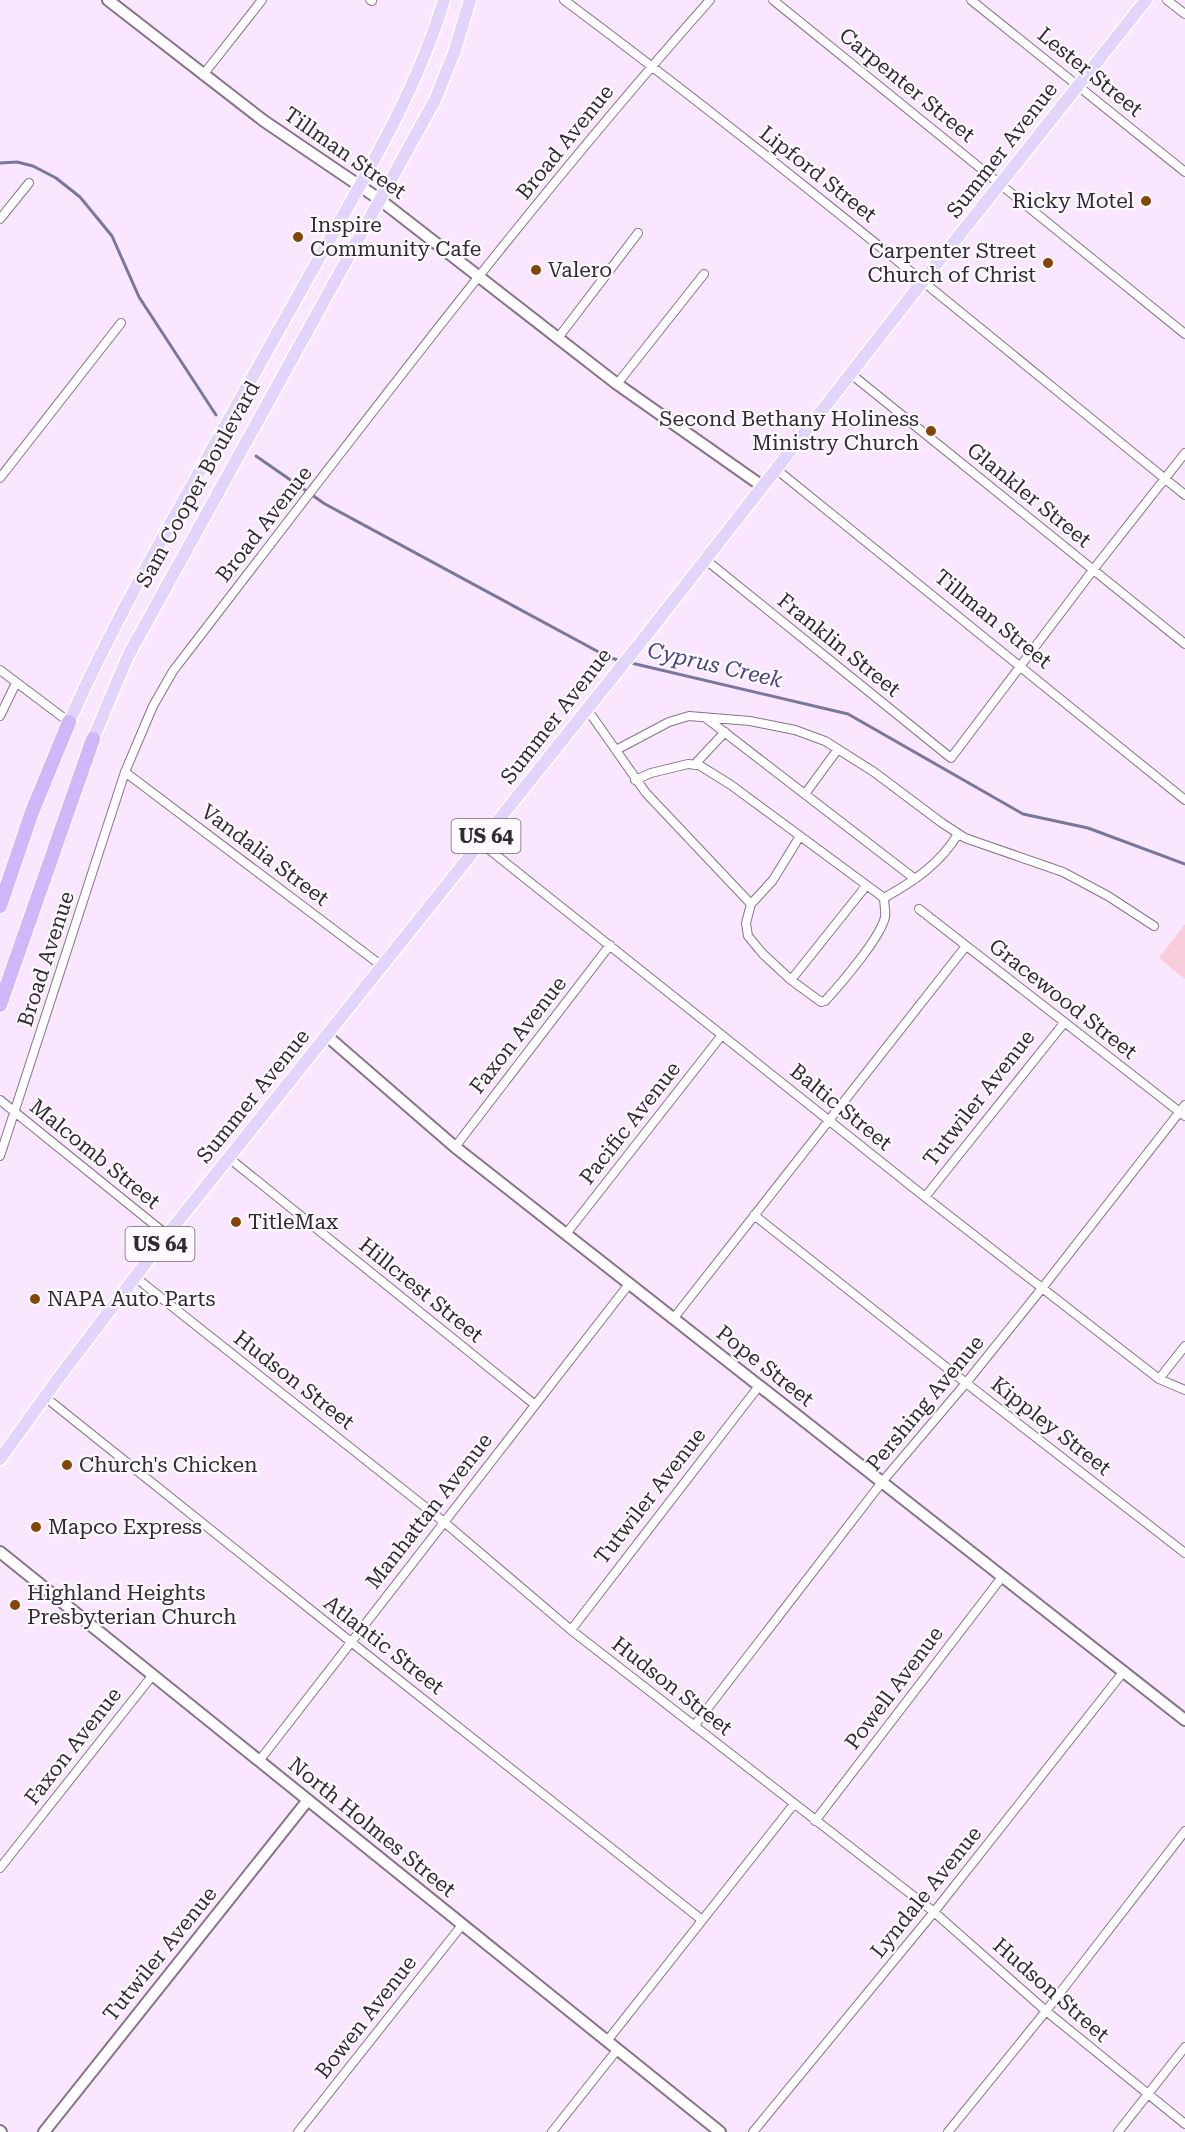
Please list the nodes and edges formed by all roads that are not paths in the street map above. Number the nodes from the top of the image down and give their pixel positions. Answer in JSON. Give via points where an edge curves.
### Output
{"nodes":[{"id":1,"x":108,"y":0,"type":"edge"},
{"id":2,"x":262,"y":0,"type":"edge"},
{"id":3,"x":444,"y":0,"type":"edge"},
{"id":4,"x":470,"y":0,"type":"edge"},
{"id":5,"x":564,"y":0,"type":"edge"},
{"id":6,"x":710,"y":0,"type":"edge"},
{"id":7,"x":773,"y":0,"type":"edge"},
{"id":8,"x":971,"y":0,"type":"edge"},
{"id":9,"x":1146,"y":0,"type":"edge"},
{"id":10,"x":1167,"y":0,"type":"edge"},
{"id":11,"x":1185,"y":15,"type":"edge"},
{"id":12,"x":652,"y":65,"type":"junction"},
{"id":13,"x":203,"y":75,"type":"junction"},
{"id":14,"x":1078,"y":85,"type":"junction"},
{"id":15,"x":1185,"y":172,"type":"edge"},
{"id":16,"x":29,"y":183,"type":"dead end"},
{"id":17,"x":1001,"y":184,"type":"junction"},
{"id":18,"x":360,"y":186,"type":"junction"},
{"id":19,"x":380,"y":199,"type":"junction"},
{"id":20,"x":0,"y":219,"type":"edge"},
{"id":21,"x":638,"y":232,"type":"dead end"},
{"id":22,"x":704,"y":274,"type":"dead end"},
{"id":23,"x":479,"y":275,"type":"junction"},
{"id":24,"x":923,"y":281,"type":"junction"},
{"id":25,"x":121,"y":323,"type":"dead end"},
{"id":26,"x":1185,"y":334,"type":"edge"},
{"id":27,"x":558,"y":338,"type":"junction"},
{"id":28,"x":851,"y":374,"type":"junction"},
{"id":29,"x":617,"y":384,"type":"junction"},
{"id":30,"x":1185,"y":453,"type":"edge"},
{"id":31,"x":776,"y":469,"type":"junction"},
{"id":32,"x":0,"y":478,"type":"edge"},
{"id":33,"x":1165,"y":478,"type":"junction"},
{"id":34,"x":762,"y":486,"type":"junction"},
{"id":35,"x":1185,"y":495,"type":"edge"},
{"id":36,"x":705,"y":560,"type":"junction"},
{"id":37,"x":1093,"y":570,"type":"junction"},
{"id":38,"x":1185,"y":644,"type":"edge"},
{"id":39,"x":1020,"y":666,"type":"junction"},
{"id":40,"x":0,"y":670,"type":"edge"},
{"id":41,"x":16,"y":683,"type":"junction"},
{"id":42,"x":587,"y":709,"type":"junction"},
{"id":43,"x":0,"y":716,"type":"edge"},
{"id":44,"x":705,"y":717,"type":"junction"},
{"id":45,"x":69,"y":722,"type":"junction"},
{"id":46,"x":725,"y":732,"type":"junction"},
{"id":47,"x":93,"y":739,"type":"joint"},
{"id":48,"x":838,"y":749,"type":"junction"},
{"id":49,"x":616,"y":750,"type":"junction"},
{"id":50,"x":694,"y":765,"type":"junction"},
{"id":51,"x":125,"y":772,"type":"junction"},
{"id":52,"x":635,"y":780,"type":"junction"},
{"id":53,"x":805,"y":794,"type":"junction"},
{"id":54,"x":1185,"y":800,"type":"edge"},
{"id":55,"x":958,"y":834,"type":"junction"},
{"id":56,"x":800,"y":836,"type":"junction"},
{"id":57,"x":481,"y":843,"type":"junction"},
{"id":58,"x":915,"y":879,"type":"junction"},
{"id":59,"x":866,"y":886,"type":"junction"},
{"id":60,"x":884,"y":898,"type":"junction"},
{"id":61,"x":751,"y":904,"type":"junction"},
{"id":62,"x":0,"y":906,"type":"edge"},
{"id":63,"x":919,"y":909,"type":"dead end"},
{"id":64,"x":1154,"y":927,"type":"dead end"},
{"id":65,"x":610,"y":945,"type":"junction"},
{"id":66,"x":966,"y":946,"type":"junction"},
{"id":67,"x":382,"y":966,"type":"junction"},
{"id":68,"x":791,"y":980,"type":"junction"},
{"id":69,"x":0,"y":1005,"type":"edge"},
{"id":70,"x":1064,"y":1023,"type":"junction"},
{"id":71,"x":722,"y":1035,"type":"junction"},
{"id":72,"x":327,"y":1036,"type":"junction"},
{"id":73,"x":0,"y":1100,"type":"edge"},
{"id":74,"x":1183,"y":1111,"type":"edge"},
{"id":75,"x":15,"y":1112,"type":"junction"},
{"id":76,"x":829,"y":1120,"type":"junction"},
{"id":77,"x":455,"y":1146,"type":"junction"},
{"id":78,"x":0,"y":1156,"type":"edge"},
{"id":79,"x":229,"y":1158,"type":"junction"},
{"id":80,"x":926,"y":1197,"type":"junction"},
{"id":81,"x":754,"y":1215,"type":"junction"},
{"id":82,"x":566,"y":1234,"type":"junction"},
{"id":83,"x":167,"y":1235,"type":"junction"},
{"id":84,"x":135,"y":1277,"type":"junction"},
{"id":85,"x":629,"y":1284,"type":"junction"},
{"id":86,"x":1043,"y":1287,"type":"junction"},
{"id":87,"x":673,"y":1319,"type":"junction"},
{"id":88,"x":1185,"y":1346,"type":"edge"},
{"id":89,"x":1160,"y":1379,"type":"junction"},
{"id":90,"x":966,"y":1383,"type":"junction"},
{"id":91,"x":759,"y":1386,"type":"junction"},
{"id":92,"x":1185,"y":1390,"type":"edge"},
{"id":93,"x":45,"y":1397,"type":"junction"},
{"id":94,"x":534,"y":1404,"type":"junction"},
{"id":95,"x":0,"y":1459,"type":"edge"},
{"id":96,"x":882,"y":1482,"type":"junction"},
{"id":97,"x":444,"y":1522,"type":"junction"},
{"id":98,"x":0,"y":1552,"type":"edge"},
{"id":99,"x":1185,"y":1553,"type":"edge"},
{"id":100,"x":1002,"y":1577,"type":"junction"},
{"id":101,"x":571,"y":1630,"type":"junction"},
{"id":102,"x":351,"y":1642,"type":"junction"},
{"id":103,"x":1124,"y":1671,"type":"junction"},
{"id":104,"x":152,"y":1676,"type":"junction"},
{"id":105,"x":1185,"y":1719,"type":"edge"},
{"id":106,"x":694,"y":1726,"type":"junction"},
{"id":107,"x":259,"y":1761,"type":"junction"},
{"id":108,"x":308,"y":1800,"type":"junction"},
{"id":109,"x":794,"y":1804,"type":"junction"},
{"id":110,"x":815,"y":1821,"type":"junction"},
{"id":111,"x":1185,"y":1831,"type":"edge"},
{"id":112,"x":0,"y":1868,"type":"edge"},
{"id":113,"x":934,"y":1912,"type":"junction"},
{"id":114,"x":702,"y":1920,"type":"junction"},
{"id":115,"x":462,"y":1925,"type":"junction"},
{"id":116,"x":1046,"y":2011,"type":"junction"},
{"id":117,"x":607,"y":2041,"type":"junction"},
{"id":118,"x":1185,"y":2047,"type":"edge"},
{"id":119,"x":617,"y":2050,"type":"junction"},
{"id":120,"x":1149,"y":2094,"type":"junction"},
{"id":121,"x":1185,"y":2124,"type":"edge"},
{"id":122,"x":44,"y":2132,"type":"edge"},
{"id":123,"x":298,"y":2132,"type":"edge"},
{"id":124,"x":552,"y":2132,"type":"edge"},
{"id":125,"x":720,"y":2132,"type":"edge"},
{"id":126,"x":753,"y":2132,"type":"edge"},
{"id":127,"x":948,"y":2132,"type":"edge"},
{"id":128,"x":1118,"y":2132,"type":"edge"}],
"edges":[{"from":1,"to":13,"type":"street","name":"Tillman Street"},
{"from":2,"to":13,"type":"street"},
{"from":3,"to":18,"type":"main road","name":"Sam Cooper Boulevard","via":[[410,92]]},
{"from":4,"to":19,"type":"main road","name":"Sam Cooper Boulevard","via":[[435,100]]},
{"from":5,"to":12,"type":"street","name":"Lipford Street"},
{"from":6,"to":12,"type":"street","name":"Broad Avenue"},
{"from":7,"to":17,"type":"street","name":"Carpenter Street"},
{"from":8,"to":14,"type":"street","name":"Lester Street"},
{"from":9,"to":14,"type":"main road","name":"Summer Avenue","number":"US 64"},
{"from":10,"to":11,"type":"street"},
{"from":12,"to":23,"type":"street","name":"Broad Avenue"},
{"from":12,"to":24,"type":"street","name":"Lipford Street"},
{"from":13,"to":18,"type":"street","name":"Tillman Street"},
{"from":14,"to":15,"type":"street","name":"Lester Street"},
{"from":14,"to":17,"type":"main road","name":"Summer Avenue","number":"US 64"},
{"from":16,"to":20,"type":"street"},
{"from":17,"to":24,"type":"main road","name":"Summer Avenue","number":"US 64"},
{"from":17,"to":26,"type":"street","name":"Carpenter Street"},
{"from":18,"to":19,"type":"street","name":"Tillman Street"},
{"from":18,"to":45,"type":"main road","name":"Sam Cooper Boulevard","via":[[146,568]]},
{"from":19,"to":23,"type":"street","name":"Tillman Street"},
{"from":19,"to":47,"type":"main road","name":"Sam Cooper Boulevard","via":[[128,656]]},
{"from":21,"to":27,"type":"street"},
{"from":22,"to":29,"type":"street"},
{"from":23,"to":27,"type":"street","name":"Tillman Street"},
{"from":23,"to":51,"type":"street","name":"Broad Avenue","via":[[173,671],[153,706]]},
{"from":24,"to":28,"type":"main road","name":"Summer Avenue","number":"US 64"},
{"from":24,"to":33,"type":"street","name":"Lipford Street"},
{"from":25,"to":32,"type":"street"},
{"from":27,"to":29,"type":"street","name":"Tillman Street"},
{"from":28,"to":31,"type":"main road","name":"Summer Avenue","number":"US 64"},
{"from":28,"to":37,"type":"street","name":"Glankler Street"},
{"from":29,"to":34,"type":"street","name":"Tillman Street"},
{"from":30,"to":33,"type":"street"},
{"from":31,"to":34,"type":"main road","name":"Summer Avenue","number":"US 64"},
{"from":31,"to":39,"type":"street","name":"Tillman Street"},
{"from":33,"to":35,"type":"street","name":"Lipford Street"},
{"from":33,"to":37,"type":"street"},
{"from":34,"to":36,"type":"main road","name":"Summer Avenue","number":"US 64"},
{"from":36,"to":39,"type":"street","name":"Franklin Street","via":[[951,758]]},
{"from":36,"to":42,"type":"main road","name":"Summer Avenue","number":"US 64"},
{"from":37,"to":38,"type":"street","name":"Glankler Street"},
{"from":37,"to":39,"type":"street"},
{"from":39,"to":54,"type":"street","name":"Tillman Street"},
{"from":40,"to":41,"type":"street"},
{"from":41,"to":43,"type":"street"},
{"from":41,"to":45,"type":"street"},
{"from":42,"to":49,"type":"street"},
{"from":42,"to":57,"type":"main road","name":"Summer Avenue","number":"US 64"},
{"from":44,"to":46,"type":"street"},
{"from":44,"to":48,"type":"street","via":[[795,730]]},
{"from":44,"to":49,"type":"street","via":[[689,716],[669,722]]},
{"from":45,"to":62,"type":"highway","name":"Sam Cooper Boulevard","via":[[35,802]]},
{"from":46,"to":50,"type":"street"},
{"from":46,"to":53,"type":"street"},
{"from":47,"to":69,"type":"highway","name":"Sam Cooper Boulevard"},
{"from":48,"to":53,"type":"street"},
{"from":48,"to":55,"type":"street"},
{"from":49,"to":52,"type":"street"},
{"from":50,"to":52,"type":"street"},
{"from":50,"to":56,"type":"street","via":[[731,785]]},
{"from":51,"to":67,"type":"street","name":"Vandalia Street"},
{"from":51,"to":75,"type":"street","name":"Broad Avenue"},
{"from":52,"to":61,"type":"street"},
{"from":53,"to":58,"type":"street"},
{"from":55,"to":58,"type":"street","via":[[947,852]]},
{"from":55,"to":64,"type":"street","via":[[1063,872]]},
{"from":56,"to":59,"type":"street"},
{"from":56,"to":61,"type":"street","via":[[773,880]]},
{"from":57,"to":65,"type":"street","name":"Baltic Street"},
{"from":57,"to":67,"type":"main road","name":"Summer Avenue","number":"US 64"},
{"from":58,"to":60,"type":"street"},
{"from":59,"to":60,"type":"street"},
{"from":59,"to":68,"type":"street"},
{"from":60,"to":68,"type":"street","via":[[885,916],[880,930],[825,1001]]},
{"from":61,"to":68,"type":"street","via":[[746,923],[748,936]]},
{"from":63,"to":66,"type":"street","name":"Gracewood Street"},
{"from":65,"to":71,"type":"street","name":"Baltic Street"},
{"from":65,"to":77,"type":"street","name":"Faxon Avenue"},
{"from":66,"to":70,"type":"street","name":"Gracewood Street"},
{"from":66,"to":76,"type":"street"},
{"from":67,"to":72,"type":"main road","name":"Summer Avenue","number":"US 64"},
{"from":70,"to":74,"type":"street","name":"Gracewood Street"},
{"from":70,"to":80,"type":"street","name":"Tutwiler Avenue"},
{"from":71,"to":76,"type":"street","name":"Baltic Street"},
{"from":71,"to":82,"type":"street","name":"Pacific Avenue"},
{"from":72,"to":77,"type":"street","name":"Pope Street"},
{"from":72,"to":79,"type":"main road","name":"Summer Avenue","number":"US 64"},
{"from":73,"to":75,"type":"street","name":"Malcomb Street"},
{"from":74,"to":86,"type":"street","name":"Pershing Avenue"},
{"from":75,"to":78,"type":"street","name":"Broad Avenue"},
{"from":75,"to":83,"type":"street","name":"Malcomb Street"},
{"from":76,"to":80,"type":"street","name":"Baltic Street"},
{"from":76,"to":81,"type":"street"},
{"from":77,"to":82,"type":"street","name":"Pope Street"},
{"from":79,"to":83,"type":"main road","name":"Summer Avenue","number":"US 64"},
{"from":79,"to":94,"type":"street","name":"Hillcrest Street"},
{"from":80,"to":86,"type":"street","name":"Baltic Street"},
{"from":81,"to":87,"type":"street"},
{"from":81,"to":90,"type":"street","name":"Kippley Street"},
{"from":82,"to":85,"type":"street","name":"Pope Street"},
{"from":83,"to":84,"type":"main road","name":"Summer Avenue","number":"US 64"},
{"from":84,"to":93,"type":"main road","name":"Summer Avenue","number":"US 64"},
{"from":84,"to":97,"type":"street","name":"Hudson Street"},
{"from":85,"to":87,"type":"street","name":"Pope Street"},
{"from":85,"to":94,"type":"street","name":"Manhattan Avenue"},
{"from":86,"to":89,"type":"street","name":"Baltic Street"},
{"from":86,"to":90,"type":"street","name":"Pershing Avenue"},
{"from":87,"to":91,"type":"street","name":"Pope Street"},
{"from":88,"to":89,"type":"street"},
{"from":89,"to":92,"type":"street","name":"Baltic Street"},
{"from":90,"to":96,"type":"street","name":"Pershing Avenue"},
{"from":90,"to":99,"type":"street","name":"Kippley Street"},
{"from":91,"to":96,"type":"street","name":"Pope Street"},
{"from":91,"to":101,"type":"street","name":"Tutwiler Avenue"},
{"from":93,"to":95,"type":"main road","name":"Summer Avenue","number":"US 64"},
{"from":93,"to":102,"type":"street","name":"Atlantic Street"},
{"from":94,"to":97,"type":"street","name":"Manhattan Avenue"},
{"from":96,"to":100,"type":"street","name":"Pope Street"},
{"from":96,"to":106,"type":"street","name":"Pershing Avenue"},
{"from":97,"to":101,"type":"street","name":"Hudson Street"},
{"from":97,"to":102,"type":"street","name":"Manhattan Avenue"},
{"from":98,"to":104,"type":"street","name":"North Holmes Street"},
{"from":100,"to":103,"type":"street","name":"Pope Street"},
{"from":100,"to":110,"type":"street","name":"Powell Avenue"},
{"from":101,"to":106,"type":"street","name":"Hudson Street"},
{"from":102,"to":107,"type":"street","name":"Manhattan Avenue"},
{"from":102,"to":114,"type":"street","name":"Atlantic Street"},
{"from":103,"to":105,"type":"street","name":"Pope Street"},
{"from":103,"to":113,"type":"street","name":"Lyndale Avenue"},
{"from":104,"to":107,"type":"street","name":"North Holmes Street"},
{"from":104,"to":112,"type":"street","name":"Faxon Avenue"},
{"from":106,"to":109,"type":"street","name":"Hudson Street"},
{"from":107,"to":108,"type":"street","name":"North Holmes Street"},
{"from":108,"to":115,"type":"street","name":"North Holmes Street"},
{"from":108,"to":122,"type":"street","name":"Tutwiler Avenue"},
{"from":109,"to":110,"type":"street","name":"Hudson Street"},
{"from":109,"to":114,"type":"street"},
{"from":110,"to":113,"type":"street","name":"Hudson Street"},
{"from":111,"to":116,"type":"street"},
{"from":113,"to":116,"type":"street","name":"Hudson Street"},
{"from":113,"to":126,"type":"street","name":"Lyndale Avenue"},
{"from":114,"to":117,"type":"street"},
{"from":115,"to":117,"type":"street","name":"North Holmes Street"},
{"from":115,"to":123,"type":"street","name":"Bowen Avenue"},
{"from":116,"to":120,"type":"street","name":"Hudson Street"},
{"from":116,"to":127,"type":"street"},
{"from":117,"to":119,"type":"street","name":"North Holmes Street"},
{"from":118,"to":120,"type":"street"},
{"from":119,"to":124,"type":"street"},
{"from":119,"to":125,"type":"street","name":"North Holmes Street"},
{"from":120,"to":121,"type":"street","name":"Hudson Street"},
{"from":120,"to":128,"type":"street"}]}
